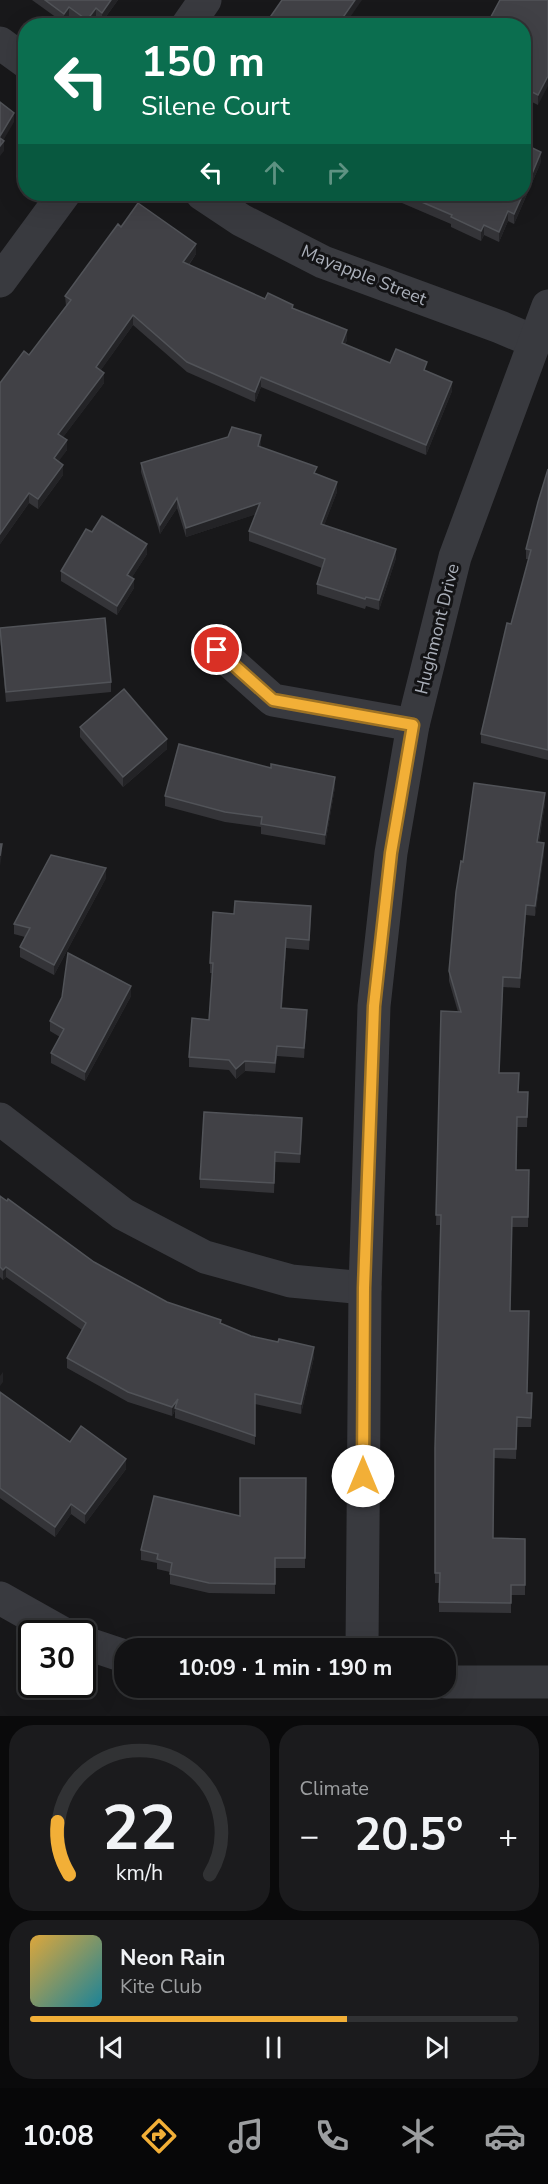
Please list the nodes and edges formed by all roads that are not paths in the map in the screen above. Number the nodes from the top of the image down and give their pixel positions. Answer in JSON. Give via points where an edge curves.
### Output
{"nodes":[{"id":1,"x":206,"y":0,"type":"edge"},
{"id":2,"x":194,"y":18,"type":"edge"},
{"id":3,"x":0,"y":43,"type":"edge"},
{"id":4,"x":18,"y":56,"type":"edge"},
{"id":5,"x":59,"y":201,"type":"edge"},
{"id":6,"x":212,"y":201,"type":"edge"},
{"id":7,"x":0,"y":281,"type":"edge"},
{"id":8,"x":548,"y":306,"type":"edge"},
{"id":9,"x":533,"y":341,"type":"junction"},
{"id":10,"x":217,"y":650,"type":"dead end"},
{"id":11,"x":413,"y":725,"type":"junction"},
{"id":12,"x":0,"y":1119,"type":"edge"},
{"id":13,"x":364,"y":1288,"type":"junction"},
{"id":14,"x":0,"y":1598,"type":"edge"},
{"id":15,"x":39,"y":1620,"type":"edge"},
{"id":16,"x":362,"y":1638,"type":"edge"},
{"id":17,"x":96,"y":1647,"type":"edge"},
{"id":18,"x":114,"y":1653,"type":"edge"},
{"id":19,"x":456,"y":1682,"type":"edge"},
{"id":20,"x":548,"y":1682,"type":"edge"}],
"edges":[{"from":1,"to":2,"type":"street"},
{"from":3,"to":4,"type":"street"},
{"from":5,"to":7,"type":"street"},
{"from":6,"to":9,"type":"street","name":"Mayapple Street","via":[[323,262]]},
{"from":8,"to":9,"type":"street","name":"Hughmont Drive"},
{"from":9,"to":11,"type":"street","name":"Hughmont Drive","via":[[455,557]]},
{"from":10,"to":11,"type":"street","via":[[273,700]]},
{"from":11,"to":13,"type":"street","name":"Hughmont Drive","via":[[391,853],[374,1006]]},
{"from":12,"to":13,"type":"street","via":[[123,1214],[205,1257],[291,1281]]},
{"from":13,"to":16,"type":"street","name":"Hughmont Drive"},
{"from":14,"to":15,"type":"street"},
{"from":17,"to":18,"type":"street"},
{"from":19,"to":20,"type":"street"}]}
